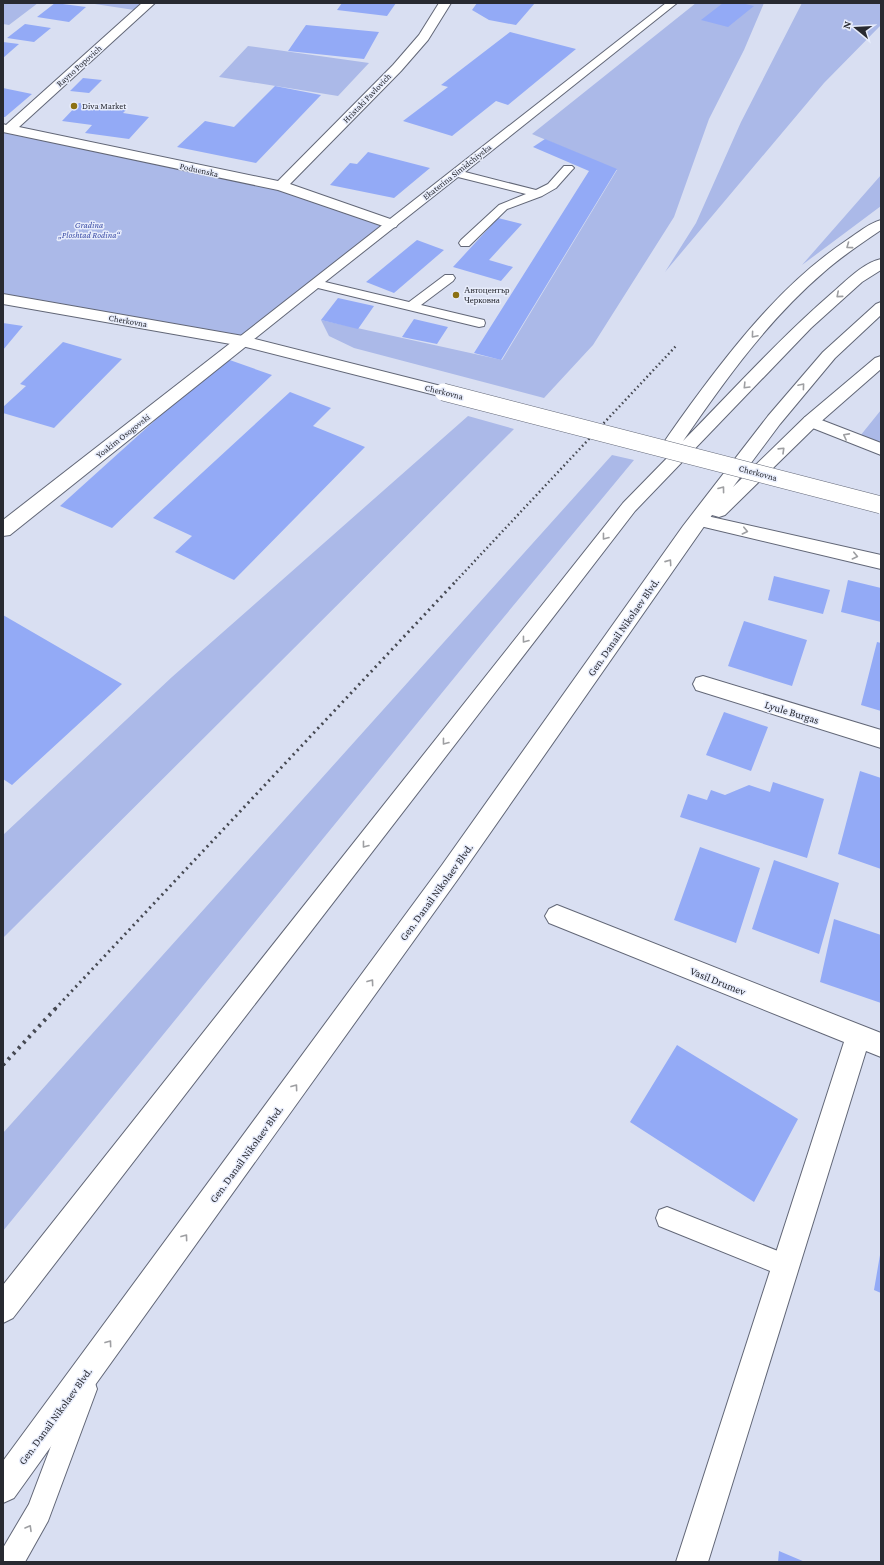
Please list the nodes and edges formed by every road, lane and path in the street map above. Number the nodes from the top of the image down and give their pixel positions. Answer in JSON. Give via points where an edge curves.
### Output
{"nodes":[{"id":1,"x":150,"y":3,"type":"edge"},
{"id":2,"x":445,"y":3,"type":"edge"},
{"id":3,"x":672,"y":3,"type":"edge"},
{"id":4,"x":6,"y":128,"type":"edge"},
{"id":5,"x":568,"y":168,"type":"dead end"},
{"id":6,"x":457,"y":173,"type":"junction"},
{"id":7,"x":281,"y":186,"type":"junction"},
{"id":8,"x":538,"y":194,"type":"junction"},
{"id":9,"x":391,"y":224,"type":"junction"},
{"id":10,"x":881,"y":224,"type":"edge"},
{"id":11,"x":465,"y":243,"type":"dead end"},
{"id":12,"x":881,"y":263,"type":"edge"},
{"id":13,"x":449,"y":278,"type":"dead end"},
{"id":14,"x":316,"y":284,"type":"junction"},
{"id":15,"x":3,"y":299,"type":"edge"},
{"id":16,"x":411,"y":307,"type":"junction"},
{"id":17,"x":881,"y":307,"type":"edge"},
{"id":18,"x":479,"y":324,"type":"dead end"},
{"id":19,"x":243,"y":341,"type":"junction"},
{"id":20,"x":881,"y":361,"type":"edge"},
{"id":21,"x":811,"y":421,"type":"junction"},
{"id":22,"x":881,"y":449,"type":"edge"},
{"id":23,"x":881,"y":505,"type":"edge"},
{"id":24,"x":629,"y":506,"type":"junction"},
{"id":25,"x":707,"y":522,"type":"junction"},
{"id":26,"x":3,"y":530,"type":"edge"},
{"id":27,"x":690,"y":531,"type":"junction"},
{"id":28,"x":881,"y":562,"type":"edge"},
{"id":29,"x":703,"y":684,"type":"dead end"},
{"id":30,"x":881,"y":739,"type":"edge"},
{"id":31,"x":557,"y":916,"type":"dead end"},
{"id":32,"x":869,"y":1041,"type":"edge"},
{"id":33,"x":667,"y":1218,"type":"dead end"},
{"id":34,"x":785,"y":1265,"type":"junction"},
{"id":35,"x":3,"y":1308,"type":"edge"},
{"id":36,"x":94,"y":1363,"type":"junction"},
{"id":37,"x":3,"y":1487,"type":"edge"},
{"id":38,"x":10,"y":1562,"type":"edge"},
{"id":39,"x":692,"y":1562,"type":"edge"}],
"edges":[{"from":1,"to":4,"type":"street","name":"Rayno Popovich"},
{"from":2,"to":7,"type":"street","name":"Hristaki Pavlovich","via":[[424,37],[397,68]]},
{"from":3,"to":6,"type":"lane","name":"Ekaterina Simidchiyska"},
{"from":4,"to":7,"type":"street","name":"Poduenska"},
{"from":5,"to":8,"type":"lane","via":[[552,186]]},
{"from":6,"to":8,"type":"lane"},
{"from":6,"to":9,"type":"lane","name":"Ekaterina Simidchiyska"},
{"from":7,"to":9,"type":"street","name":"Poduenska"},
{"from":8,"to":11,"type":"lane","via":[[503,207]]},
{"from":9,"to":14,"type":"lane","name":"Ekaterina Simidchiyska"},
{"from":10,"to":24,"type":"street","one_way":true,"via":[[819,268],[773,312],[734,359]]},
{"from":12,"to":24,"type":"street","one_way":true,"via":[[857,279],[804,325]]},
{"from":13,"to":16,"type":"lane"},
{"from":14,"to":16,"type":"lane"},
{"from":14,"to":19,"type":"lane","name":"Ekaterina Simidchiyska"},
{"from":15,"to":19,"type":"street","name":"Cherkovna"},
{"from":16,"to":18,"type":"lane"},
{"from":27,"to":17,"type":"street","name":"Gen. Danail Nikolaev Blvd.","one_way":true,"via":[[774,420],[829,355]]},
{"from":19,"to":23,"type":"street","name":"Cherkovna","bridge":true},
{"from":19,"to":26,"type":"street","name":"Yoakim Osogovski"},
{"from":20,"to":21,"type":"street"},
{"from":22,"to":21,"type":"street","one_way":true},
{"from":25,"to":21,"type":"street","one_way":true},
{"from":24,"to":35,"type":"street","one_way":true},
{"from":25,"to":27,"type":"street"},
{"from":25,"to":28,"type":"street","one_way":true},
{"from":36,"to":27,"type":"street","name":"Gen. Danail Nikolaev Blvd.","one_way":true,"via":[[446,878]]},
{"from":29,"to":30,"type":"street","name":"Lyule Burgas"},
{"from":31,"to":32,"type":"street","name":"Vasil Drumev"},
{"from":32,"to":34,"type":"street"},
{"from":33,"to":34,"type":"lane"},
{"from":34,"to":39,"type":"street"},
{"from":36,"to":37,"type":"street","name":"Gen. Danail Nikolaev Blvd."},
{"from":38,"to":36,"type":"lane","one_way":true,"via":[[39,1512]]}]}
